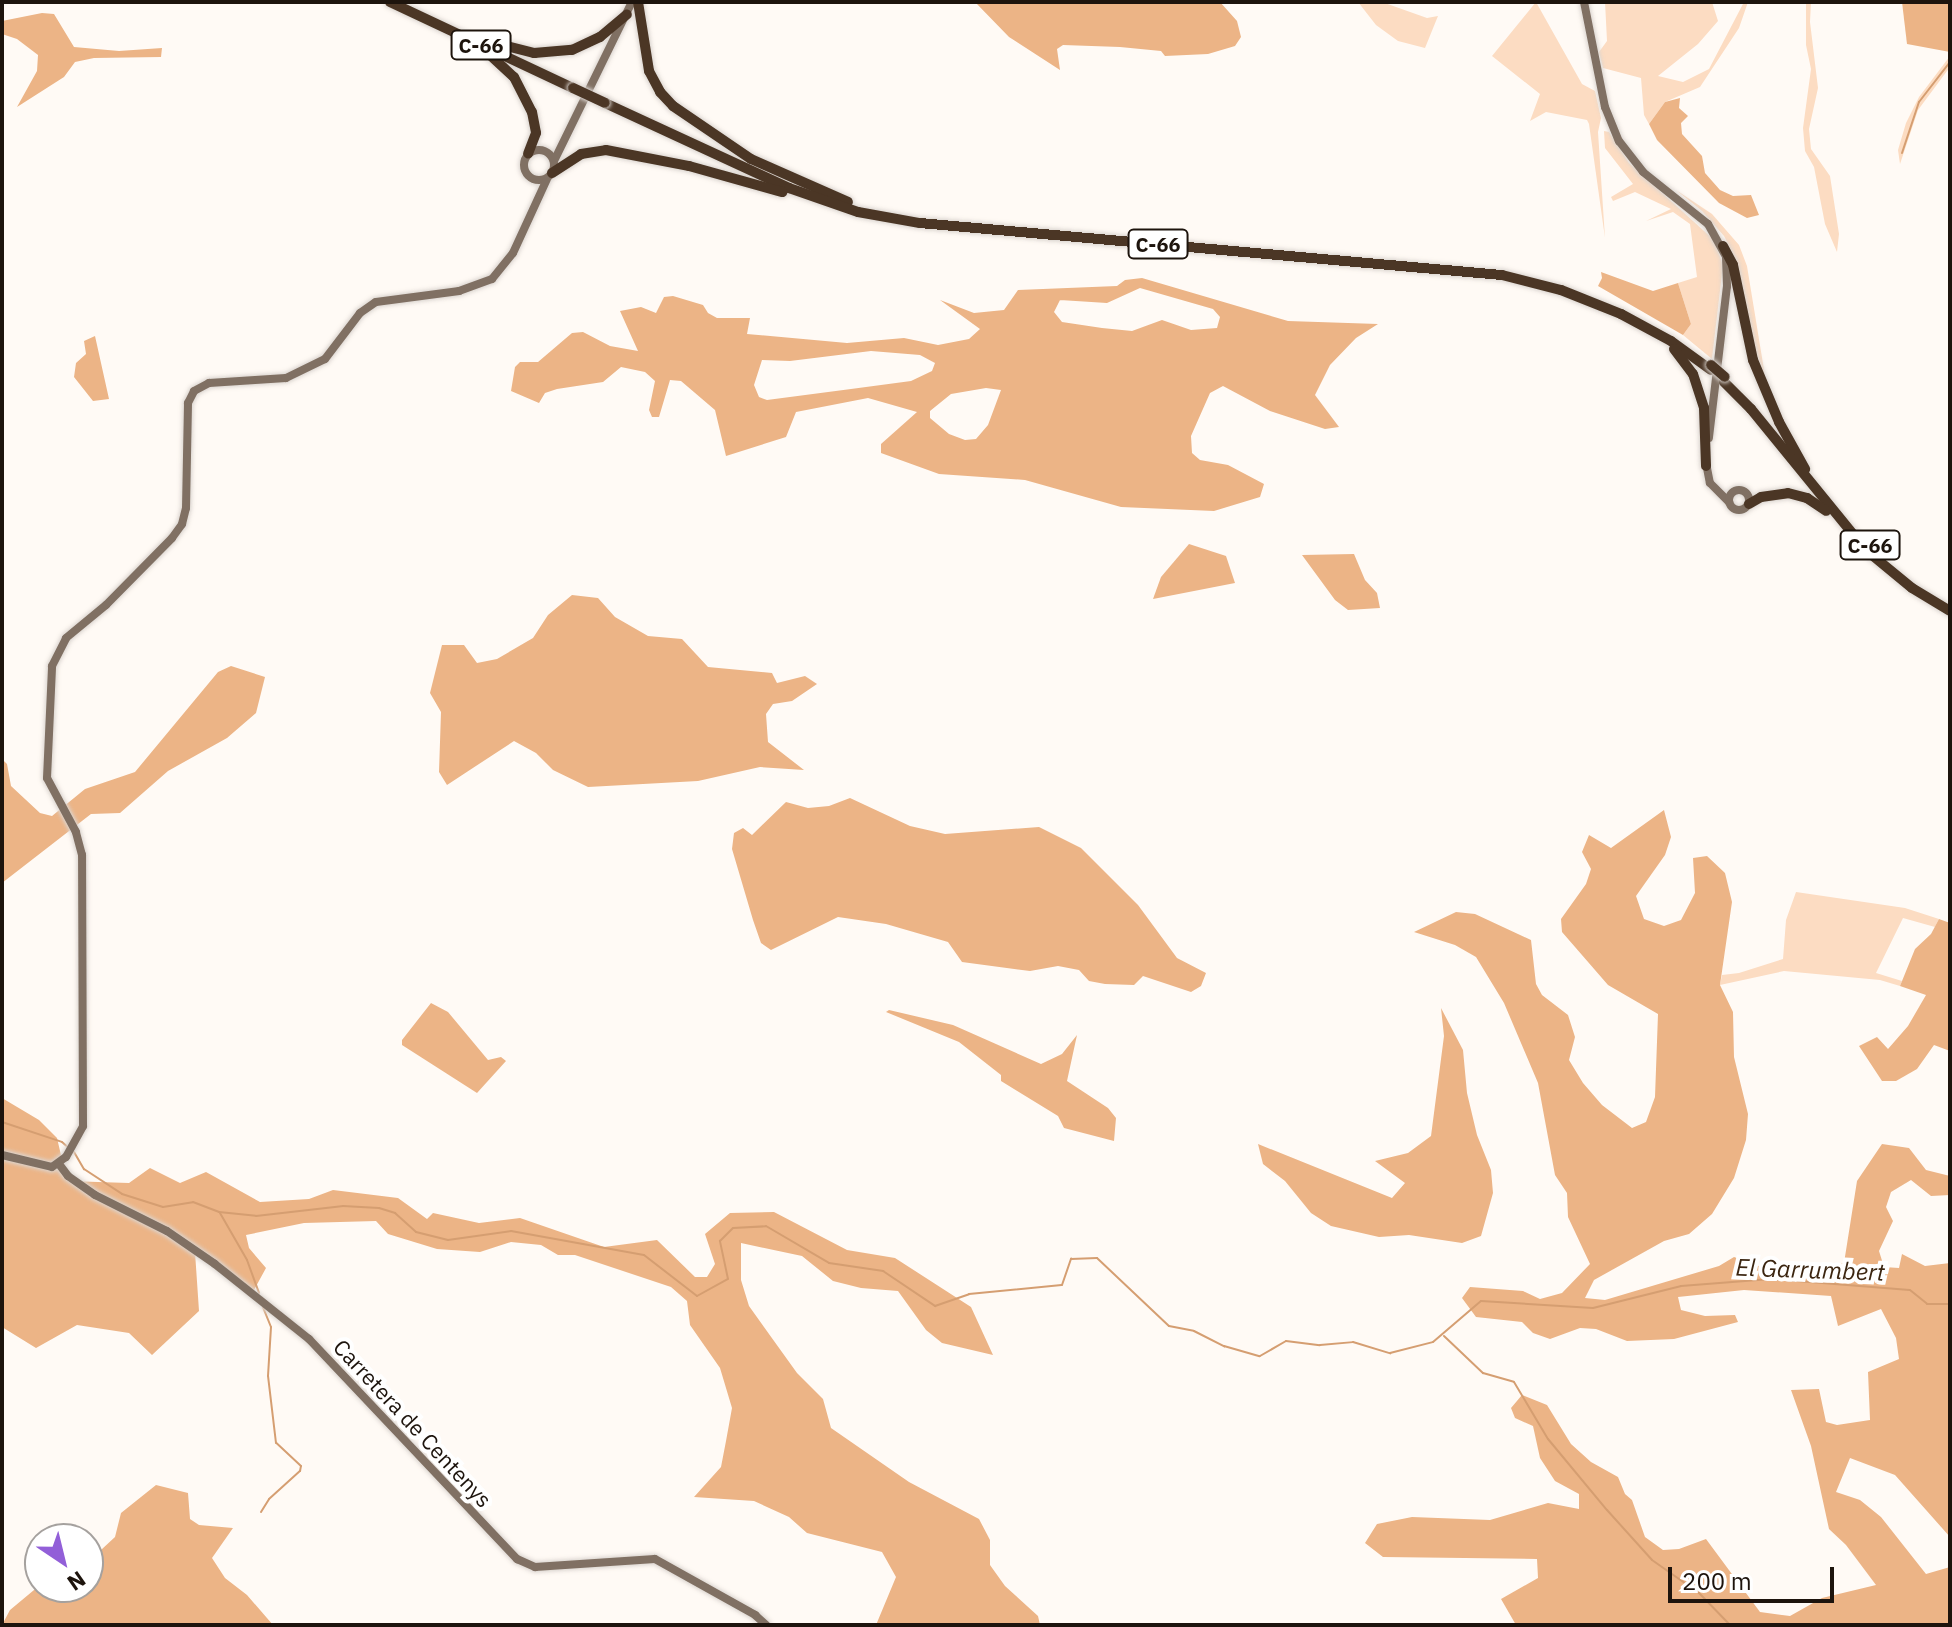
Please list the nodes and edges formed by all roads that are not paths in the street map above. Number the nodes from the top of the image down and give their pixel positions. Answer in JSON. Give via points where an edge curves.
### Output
{"nodes":[{"id":1,"x":390,"y":2,"type":"edge"},
{"id":2,"x":403,"y":2,"type":"edge"},
{"id":3,"x":635,"y":2,"type":"edge"},
{"id":4,"x":1584,"y":2,"type":"edge"},
{"id":5,"x":627,"y":14,"type":"junction"},
{"id":6,"x":463,"y":37,"type":"junction"},
{"id":7,"x":487,"y":41,"type":"junction"},
{"id":8,"x":574,"y":86,"type":"junction"},
{"id":9,"x":562,"y":140,"type":"junction"},
{"id":10,"x":542,"y":150,"type":"junction"},
{"id":11,"x":528,"y":154,"type":"junction"},
{"id":12,"x":551,"y":171,"type":"junction"},
{"id":13,"x":529,"y":177,"type":"junction"},
{"id":14,"x":538,"y":197,"type":"junction"},
{"id":15,"x":846,"y":205,"type":"junction"},
{"id":16,"x":1723,"y":246,"type":"junction"},
{"id":17,"x":1648,"y":327,"type":"junction"},
{"id":18,"x":1711,"y":368,"type":"junction"},
{"id":19,"x":1724,"y":380,"type":"junction"},
{"id":20,"x":1706,"y":466,"type":"junction"},
{"id":21,"x":1805,"y":469,"type":"junction"},
{"id":22,"x":1719,"y":492,"type":"junction"},
{"id":23,"x":1733,"y":492,"type":"junction"},
{"id":24,"x":1729,"y":502,"type":"junction"},
{"id":25,"x":1749,"y":504,"type":"junction"},
{"id":26,"x":1849,"y":531,"type":"junction"},
{"id":27,"x":1950,"y":608,"type":"edge"},
{"id":28,"x":2,"y":1155,"type":"edge"},
{"id":29,"x":62,"y":1160,"type":"junction"},
{"id":30,"x":766,"y":1625,"type":"edge"}],
"edges":[{"from":1,"to":6,"type":"highway","number":"C-66"},
{"from":2,"to":7,"type":"highway","number":"C-66"},
{"from":3,"to":5,"type":"street"},
{"from":3,"to":15,"type":"highway","via":[[646,60],[666,100],[751,159]]},
{"from":4,"to":16,"type":"street","via":[[1605,107],[1619,141],[1649,178],[1708,224]]},
{"from":5,"to":7,"type":"highway","via":[[600,37],[572,50],[534,53]]},
{"from":5,"to":9,"type":"street"},
{"from":6,"to":8,"type":"highway","number":"C-66"},
{"from":6,"to":11,"type":"highway","via":[[501,63],[522,89],[536,133]]},
{"from":7,"to":8,"type":"highway","number":"C-66"},
{"from":8,"to":15,"type":"highway","number":"C-66","bridge":true},
{"from":9,"to":10,"type":"street"},
{"from":9,"to":12,"type":"street"},
{"from":10,"to":11,"type":"street"},
{"from":10,"to":12,"type":"street"},
{"from":11,"to":13,"type":"street","via":[[523,164]]},
{"from":12,"to":13,"type":"street","via":[[536,181]]},
{"from":12,"to":14,"type":"street"},
{"from":12,"to":15,"type":"highway","via":[[581,154],[620,151]]},
{"from":13,"to":14,"type":"street"},
{"from":14,"to":29,"type":"street","via":[[513,253],[492,279],[459,291],[376,302],[360,313],[325,359],[286,378],[209,383],[194,391],[188,403],[182,524],[57,651],[47,778],[73,825],[82,855],[85,1094],[79,1136]]},
{"from":15,"to":17,"type":"highway","number":"C-66","via":[[920,223],[1478,272],[1561,290]]},
{"from":15,"to":18,"type":"highway","number":"C-66","via":[[920,217],[1506,270],[1568,286],[1627,310],[1676,338]]},
{"from":16,"to":20,"type":"street","via":[[1727,286]]},
{"from":16,"to":21,"type":"highway","via":[[1733,265],[1753,360]]},
{"from":17,"to":18,"type":"highway","number":"C-66"},
{"from":17,"to":20,"type":"highway","via":[[1679,354],[1696,382],[1704,408]]},
{"from":18,"to":19,"type":"highway","number":"C-66","bridge":true},
{"from":19,"to":21,"type":"highway","number":"C-66","via":[[1755,406]]},
{"from":19,"to":26,"type":"highway","number":"C-66"},
{"from":20,"to":22,"type":"street","via":[[1710,483]]},
{"from":21,"to":27,"type":"highway","number":"C-66","via":[[1882,556]]},
{"from":22,"to":23,"type":"street"},
{"from":22,"to":24,"type":"street"},
{"from":23,"to":24,"type":"street"},
{"from":23,"to":25,"type":"street","via":[[1745,492]]},
{"from":24,"to":25,"type":"street","via":[[1738,511]]},
{"from":25,"to":26,"type":"highway","via":[[1761,497],[1798,495],[1815,502]]},
{"from":26,"to":27,"type":"highway","number":"C-66","via":[[1890,572]]},
{"from":28,"to":29,"type":"street","via":[[43,1166]]},
{"from":29,"to":30,"type":"street","name":"Carretera de Centenys","via":[[68,1176],[167,1231],[309,1339],[517,1559],[540,1567],[655,1559]]}]}
